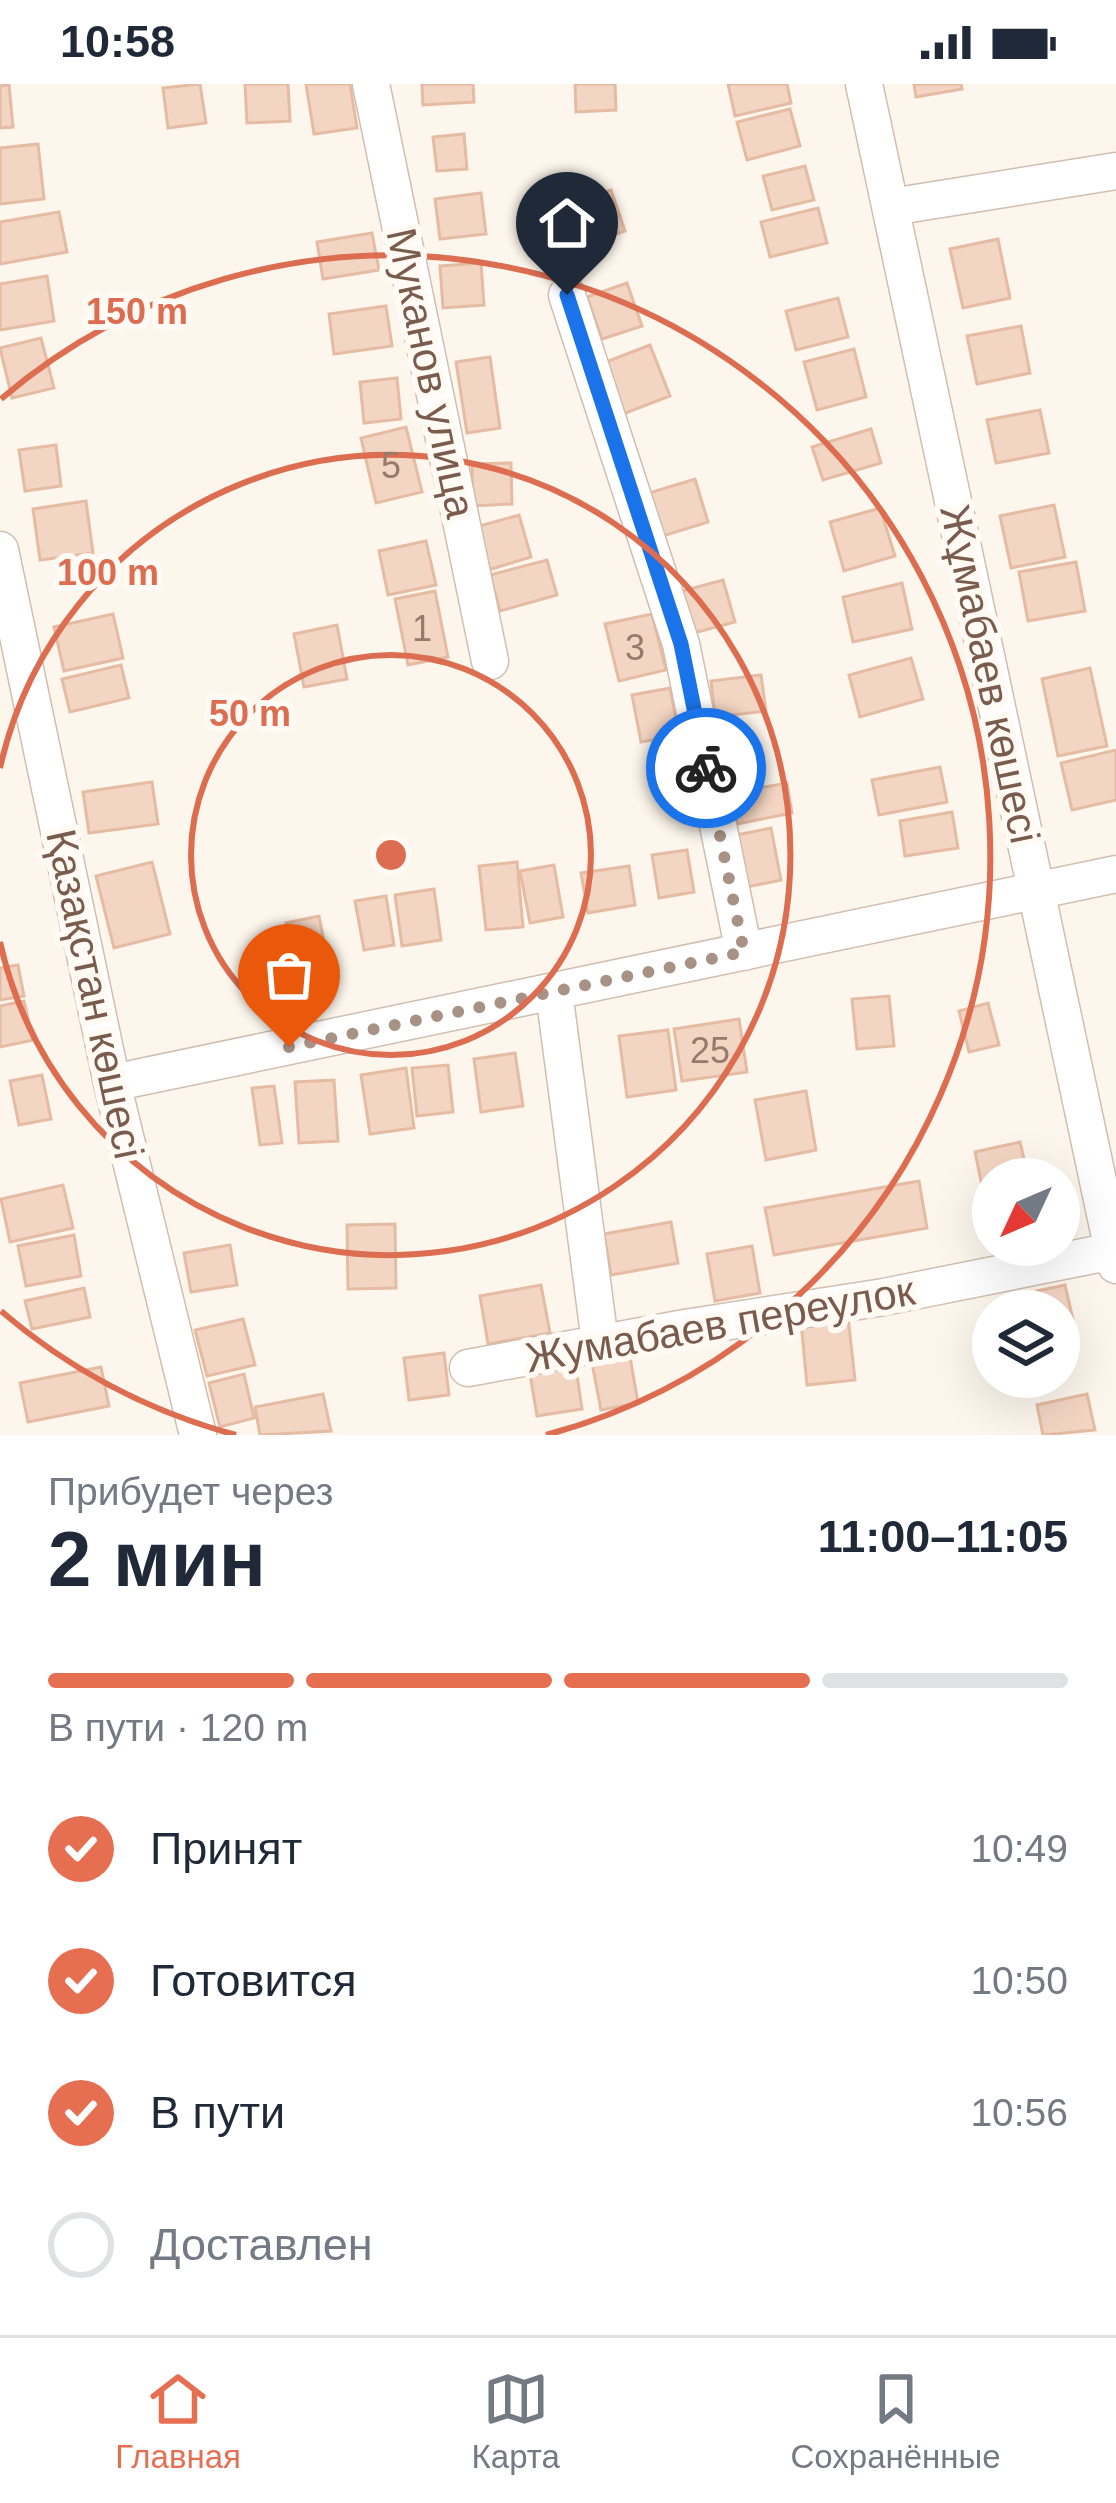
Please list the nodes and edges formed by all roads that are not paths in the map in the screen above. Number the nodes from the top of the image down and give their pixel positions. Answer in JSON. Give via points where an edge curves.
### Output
{"nodes":[{"id":1,"x":371,"y":84,"type":"edge"},
{"id":2,"x":864,"y":84,"type":"edge"},
{"id":3,"x":1116,"y":171,"type":"edge"},
{"id":4,"x":891,"y":206,"type":"junction"},
{"id":5,"x":567,"y":295,"type":"dead end"},
{"id":6,"x":0,"y":550,"type":"edge"},
{"id":7,"x":490,"y":661,"type":"dead end"},
{"id":8,"x":1116,"y":874,"type":"edge"},
{"id":9,"x":1035,"y":891,"type":"junction"},
{"id":10,"x":744,"y":952,"type":"junction"},
{"id":11,"x":554,"y":992,"type":"junction"},
{"id":12,"x":112,"y":1083,"type":"junction"},
{"id":13,"x":1114,"y":1258,"type":"edge"},
{"id":14,"x":600,"y":1342,"type":"junction"},
{"id":15,"x":468,"y":1368,"type":"dead end"},
{"id":16,"x":198,"y":1435,"type":"edge"}],
"edges":[{"from":1,"to":7,"type":"street","name":"Муканов улица"},
{"from":2,"to":4,"type":"street","name":"Жұмабаев көшесі"},
{"from":3,"to":4,"type":"street"},
{"from":4,"to":9,"type":"street","name":"Жұмабаев көшесі"},
{"from":5,"to":10,"type":"street","via":[[681,644]]},
{"from":6,"to":12,"type":"street","name":"Қазақстан көшесі"},
{"from":8,"to":9,"type":"street"},
{"from":9,"to":10,"type":"street"},
{"from":9,"to":13,"type":"street","name":"Жұмабаев көшесі"},
{"from":10,"to":11,"type":"street"},
{"from":11,"to":12,"type":"street"},
{"from":11,"to":14,"type":"street"},
{"from":12,"to":16,"type":"street","name":"Қазақстан көшесі"},
{"from":13,"to":14,"type":"street","name":"Жумабаев переулок"},
{"from":14,"to":15,"type":"street","name":"Жумабаев переулок"}]}
